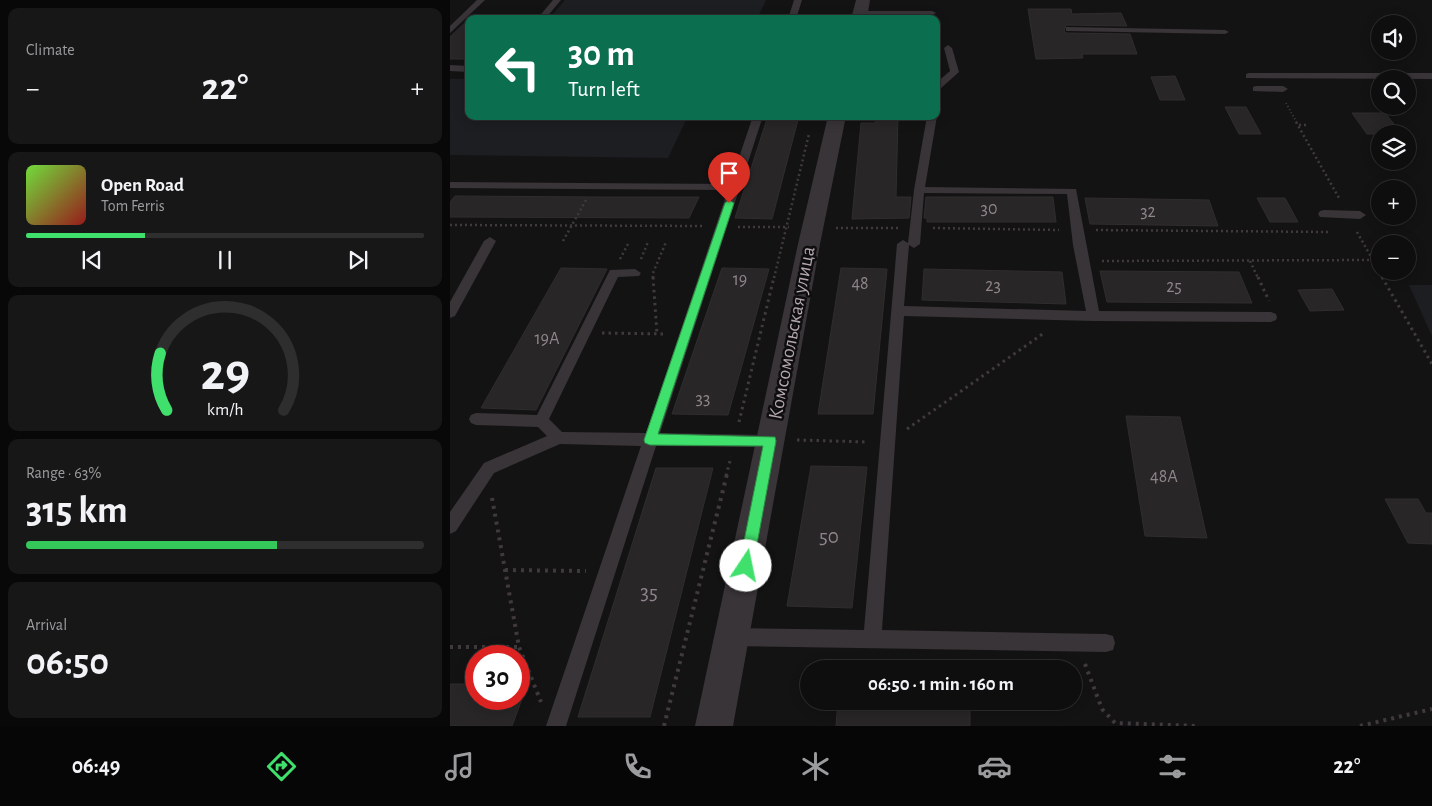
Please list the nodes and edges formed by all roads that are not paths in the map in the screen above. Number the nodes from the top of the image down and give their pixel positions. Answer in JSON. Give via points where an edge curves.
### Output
{"nodes":[{"id":1,"x":481,"y":0,"type":"edge"},
{"id":2,"x":556,"y":0,"type":"edge"},
{"id":3,"x":798,"y":0,"type":"edge"},
{"id":4,"x":861,"y":11,"type":"edge"},
{"id":5,"x":932,"y":14,"type":"dead end"},
{"id":6,"x":466,"y":15,"type":"edge"},
{"id":7,"x":544,"y":15,"type":"edge"},
{"id":8,"x":793,"y":15,"type":"edge"},
{"id":9,"x":465,"y":16,"type":"edge"},
{"id":10,"x":1070,"y":29,"type":"dead end"},
{"id":11,"x":450,"y":31,"type":"edge"},
{"id":12,"x":1225,"y":32,"type":"dead end"},
{"id":13,"x":948,"y":48,"type":"dead end"},
{"id":14,"x":450,"y":68,"type":"edge"},
{"id":15,"x":465,"y":68,"type":"edge"},
{"id":16,"x":1249,"y":76,"type":"dead end"},
{"id":17,"x":1432,"y":76,"type":"edge"},
{"id":18,"x":940,"y":84,"type":"edge"},
{"id":19,"x":1256,"y":89,"type":"dead end"},
{"id":20,"x":1283,"y":89,"type":"dead end"},
{"id":21,"x":757,"y":120,"type":"edge"},
{"id":22,"x":836,"y":120,"type":"edge"},
{"id":23,"x":931,"y":120,"type":"edge"},
{"id":24,"x":451,"y":186,"type":"edge"},
{"id":25,"x":735,"y":187,"type":"junction"},
{"id":26,"x":918,"y":190,"type":"junction"},
{"id":27,"x":1324,"y":214,"type":"dead end"},
{"id":28,"x":1360,"y":215,"type":"dead end"},
{"id":29,"x":490,"y":240,"type":"dead end"},
{"id":30,"x":636,"y":270,"type":"road end"},
{"id":31,"x":898,"y":310,"type":"junction"},
{"id":32,"x":450,"y":313,"type":"edge"},
{"id":33,"x":1093,"y":316,"type":"junction"},
{"id":34,"x":1271,"y":317,"type":"road end"},
{"id":35,"x":476,"y":419,"type":"dead end"},
{"id":36,"x":541,"y":421,"type":"junction"},
{"id":37,"x":559,"y":438,"type":"junction"},
{"id":38,"x":650,"y":440,"type":"junction"},
{"id":39,"x":782,"y":441,"type":"junction"},
{"id":40,"x":450,"y":526,"type":"edge"},
{"id":41,"x":732,"y":637,"type":"junction"},
{"id":42,"x":872,"y":639,"type":"junction"},
{"id":43,"x":1106,"y":643,"type":"dead end"},
{"id":44,"x":556,"y":726,"type":"edge"},
{"id":45,"x":714,"y":726,"type":"edge"}],
"edges":[{"from":1,"to":6,"type":"lane"},
{"from":2,"to":7,"type":"lane"},
{"from":3,"to":8,"type":"lane"},
{"from":4,"to":5,"type":"lane"},
{"from":9,"to":11,"type":"lane"},
{"from":10,"to":12,"type":"lane"},
{"from":13,"to":18,"type":"lane","via":[[954,72]]},
{"from":14,"to":15,"type":"lane"},
{"from":16,"to":17,"type":"lane"},
{"from":19,"to":20,"type":"lane"},
{"from":21,"to":25,"type":"lane"},
{"from":22,"to":39,"type":"street","name":"Комсомольская улица","via":[[813,228]]},
{"from":23,"to":26,"type":"lane"},
{"from":24,"to":25,"type":"lane"},
{"from":25,"to":38,"type":"lane"},
{"from":26,"to":31,"type":"lane","via":[[915,228],[908,244]]},
{"from":26,"to":33,"type":"lane","via":[[1072,191]]},
{"from":27,"to":28,"type":"lane"},
{"from":29,"to":32,"type":"lane"},
{"from":30,"to":36,"type":"lane","via":[[614,273]]},
{"from":31,"to":33,"type":"lane"},
{"from":31,"to":42,"type":"lane"},
{"from":33,"to":34,"type":"lane"},
{"from":35,"to":36,"type":"lane"},
{"from":36,"to":37,"type":"lane"},
{"from":37,"to":38,"type":"lane"},
{"from":37,"to":40,"type":"lane","via":[[489,468]]},
{"from":38,"to":39,"type":"lane"},
{"from":38,"to":44,"type":"lane"},
{"from":39,"to":41,"type":"street","name":"Комсомольская улица"},
{"from":41,"to":42,"type":"lane"},
{"from":41,"to":45,"type":"street","name":"Комсомольская улица"},
{"from":42,"to":43,"type":"lane"}]}
